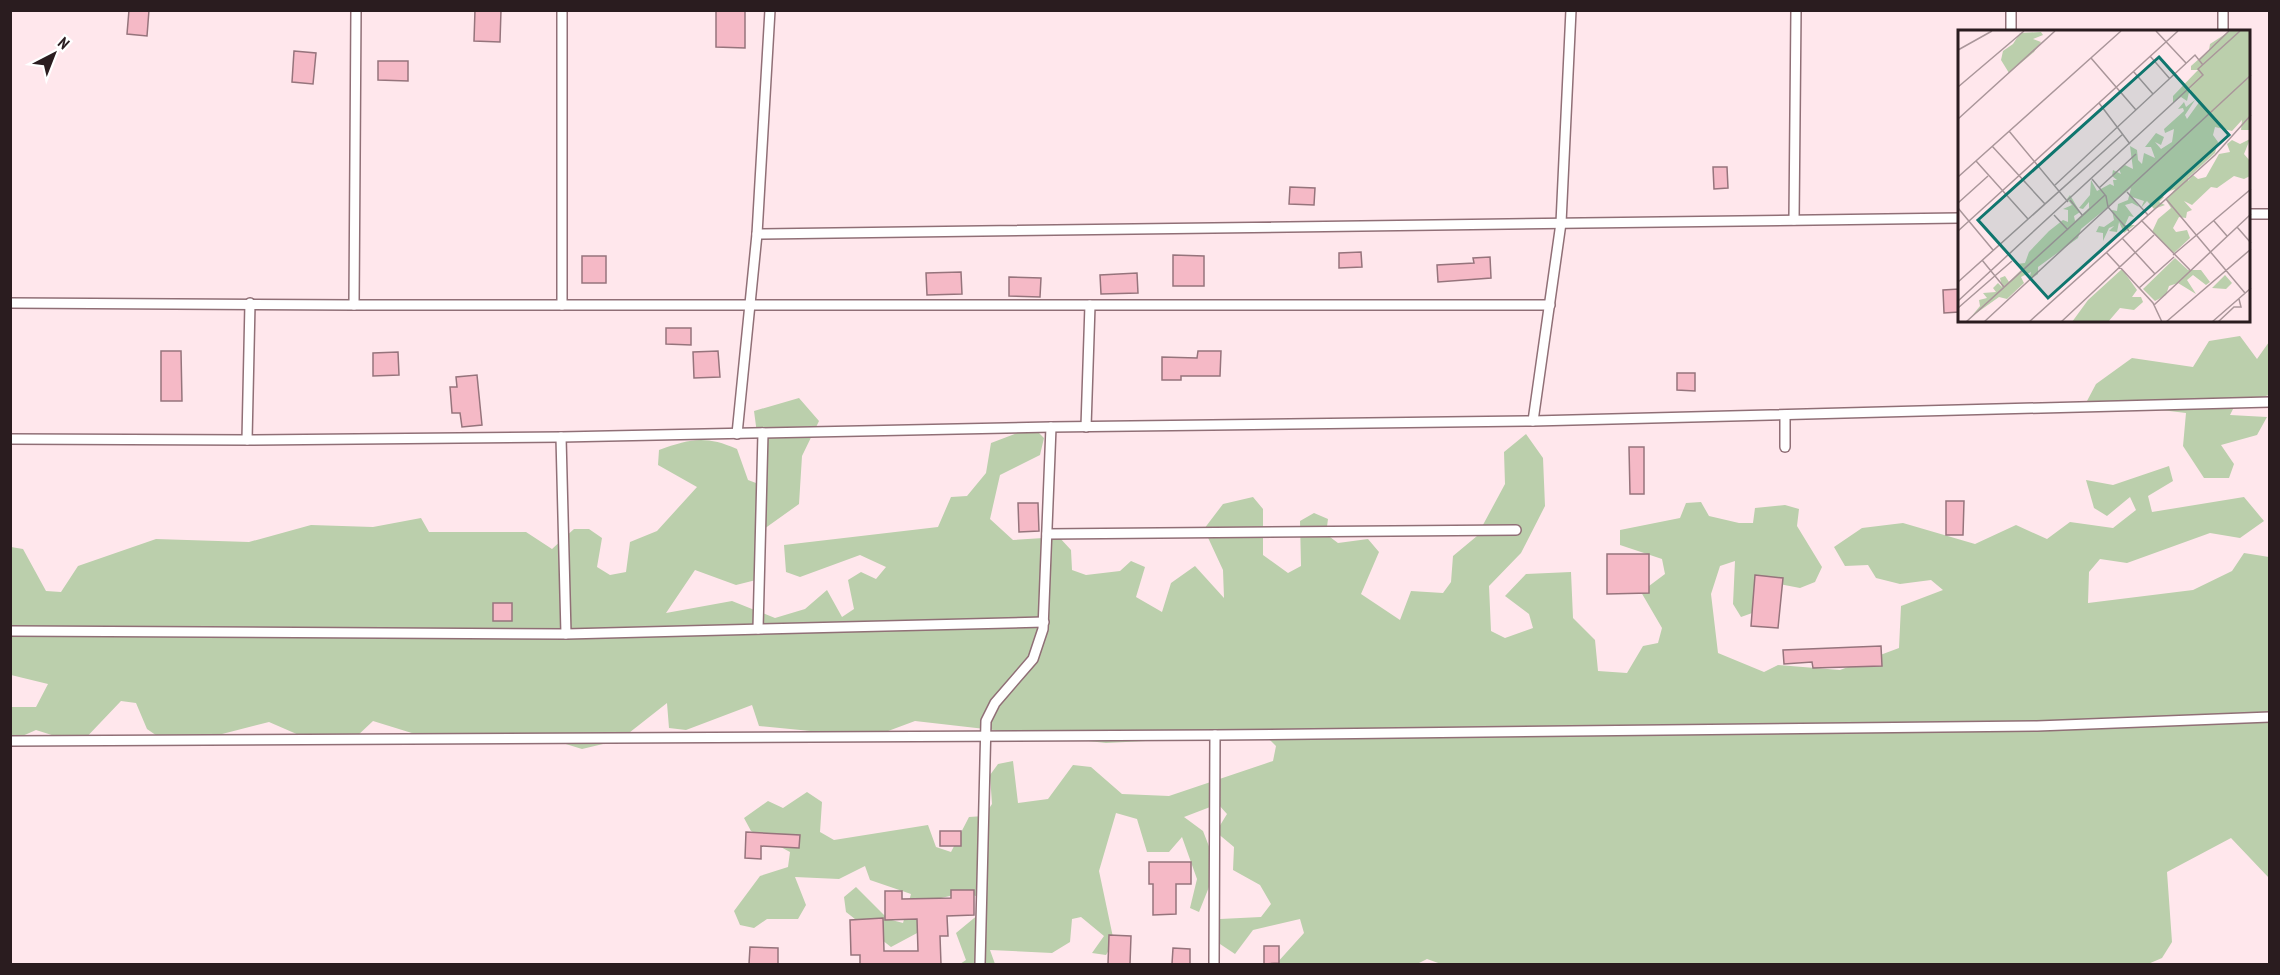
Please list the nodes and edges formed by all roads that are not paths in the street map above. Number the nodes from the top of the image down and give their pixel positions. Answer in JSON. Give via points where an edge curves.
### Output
{"nodes":[{"id":1,"x":356,"y":10,"type":"edge"},
{"id":2,"x":562,"y":10,"type":"edge"},
{"id":3,"x":770,"y":10,"type":"edge"},
{"id":4,"x":1571,"y":10,"type":"edge"},
{"id":5,"x":1796,"y":10,"type":"edge"},
{"id":6,"x":2011,"y":10,"type":"edge"},
{"id":7,"x":2223,"y":10,"type":"edge"},
{"id":8,"x":2011,"y":30,"type":"edge"},
{"id":9,"x":2223,"y":30,"type":"edge"},
{"id":10,"x":2250,"y":214,"type":"edge"},
{"id":11,"x":2270,"y":214,"type":"edge"},
{"id":12,"x":1958,"y":218,"type":"edge"},
{"id":13,"x":1794,"y":220,"type":"junction"},
{"id":14,"x":1561,"y":223,"type":"junction"},
{"id":15,"x":757,"y":234,"type":"junction"},
{"id":16,"x":10,"y":303,"type":"edge"},
{"id":17,"x":250,"y":303,"type":"junction"},
{"id":18,"x":354,"y":305,"type":"junction"},
{"id":19,"x":562,"y":305,"type":"junction"},
{"id":20,"x":750,"y":305,"type":"junction"},
{"id":21,"x":1090,"y":305,"type":"junction"},
{"id":22,"x":1550,"y":305,"type":"junction"},
{"id":23,"x":2270,"y":402,"type":"edge"},
{"id":24,"x":1785,"y":415,"type":"junction"},
{"id":25,"x":1533,"y":421,"type":"junction"},
{"id":26,"x":1086,"y":427,"type":"junction"},
{"id":27,"x":1051,"y":428,"type":"junction"},
{"id":28,"x":763,"y":433,"type":"junction"},
{"id":29,"x":737,"y":434,"type":"junction"},
{"id":30,"x":561,"y":437,"type":"junction"},
{"id":31,"x":10,"y":439,"type":"edge"},
{"id":32,"x":247,"y":440,"type":"junction"},
{"id":33,"x":1785,"y":447,"type":"dead end"},
{"id":34,"x":1516,"y":530,"type":"dead end"},
{"id":35,"x":1047,"y":534,"type":"junction"},
{"id":36,"x":1044,"y":621,"type":"junction"},
{"id":37,"x":758,"y":629,"type":"junction"},
{"id":38,"x":10,"y":631,"type":"edge"},
{"id":39,"x":566,"y":634,"type":"junction"},
{"id":40,"x":2270,"y":717,"type":"edge"},
{"id":41,"x":1215,"y":735,"type":"junction"},
{"id":42,"x":986,"y":737,"type":"junction"},
{"id":43,"x":10,"y":741,"type":"edge"},
{"id":44,"x":980,"y":964,"type":"edge"},
{"id":45,"x":1214,"y":964,"type":"edge"}],
"edges":[{"from":1,"to":18,"type":"lane"},
{"from":2,"to":19,"type":"lane"},
{"from":3,"to":15,"type":"lane"},
{"from":4,"to":14,"type":"lane"},
{"from":5,"to":13,"type":"lane"},
{"from":6,"to":8,"type":"lane"},
{"from":7,"to":9,"type":"lane"},
{"from":10,"to":11,"type":"lane"},
{"from":12,"to":13,"type":"lane"},
{"from":13,"to":14,"type":"lane"},
{"from":14,"to":15,"type":"lane"},
{"from":14,"to":22,"type":"lane"},
{"from":15,"to":20,"type":"lane"},
{"from":16,"to":17,"type":"lane"},
{"from":17,"to":18,"type":"lane"},
{"from":17,"to":32,"type":"lane"},
{"from":18,"to":19,"type":"lane"},
{"from":19,"to":20,"type":"lane"},
{"from":20,"to":21,"type":"lane"},
{"from":20,"to":29,"type":"lane"},
{"from":21,"to":22,"type":"lane"},
{"from":21,"to":26,"type":"lane"},
{"from":22,"to":25,"type":"lane"},
{"from":23,"to":24,"type":"lane"},
{"from":24,"to":25,"type":"lane"},
{"from":24,"to":33,"type":"lane"},
{"from":25,"to":26,"type":"lane"},
{"from":26,"to":27,"type":"lane"},
{"from":27,"to":28,"type":"lane"},
{"from":27,"to":35,"type":"lane"},
{"from":28,"to":29,"type":"lane"},
{"from":28,"to":37,"type":"lane"},
{"from":29,"to":30,"type":"lane"},
{"from":30,"to":32,"type":"lane"},
{"from":30,"to":39,"type":"lane"},
{"from":31,"to":32,"type":"lane"},
{"from":34,"to":35,"type":"lane"},
{"from":35,"to":36,"type":"lane"},
{"from":36,"to":37,"type":"lane"},
{"from":36,"to":42,"type":"lane","via":[[1033,659],[995,703],[986,721]]},
{"from":37,"to":39,"type":"lane"},
{"from":38,"to":39,"type":"lane"},
{"from":40,"to":41,"type":"lane","via":[[2037,726]]},
{"from":41,"to":42,"type":"lane"},
{"from":41,"to":45,"type":"lane"},
{"from":42,"to":43,"type":"lane"},
{"from":42,"to":44,"type":"lane"}]}
